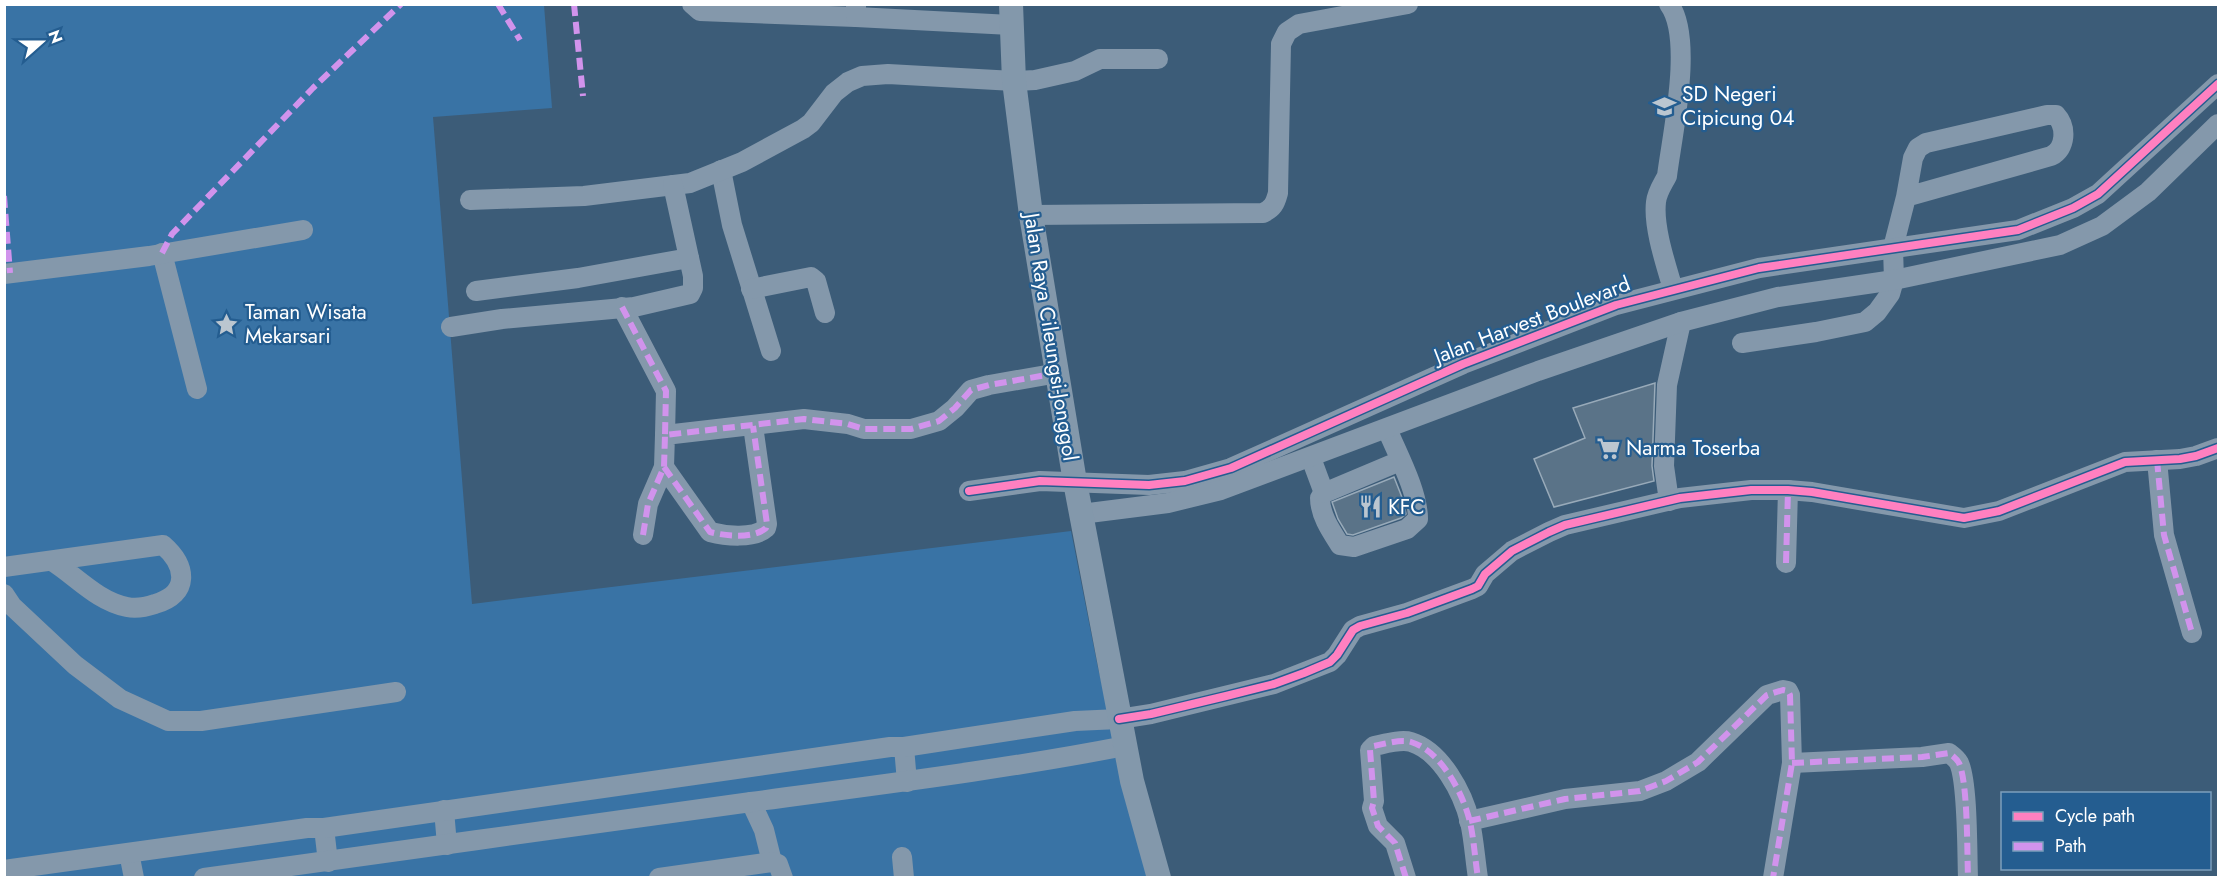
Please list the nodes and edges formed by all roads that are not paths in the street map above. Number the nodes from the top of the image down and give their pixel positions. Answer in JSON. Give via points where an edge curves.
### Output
{"nodes":[{"id":1,"x":692,"y":4,"type":"edge"},
{"id":2,"x":1408,"y":4,"type":"edge"},
{"id":3,"x":1669,"y":4,"type":"edge"},
{"id":4,"x":856,"y":11,"type":"edge"},
{"id":5,"x":1011,"y":15,"type":"edge"},
{"id":6,"x":1158,"y":59,"type":"dead end"},
{"id":7,"x":1014,"y":81,"type":"junction"},
{"id":8,"x":2218,"y":84,"type":"edge"},
{"id":9,"x":2218,"y":124,"type":"edge"},
{"id":10,"x":721,"y":170,"type":"junction"},
{"id":11,"x":674,"y":185,"type":"junction"},
{"id":12,"x":1906,"y":197,"type":"junction"},
{"id":13,"x":470,"y":200,"type":"dead end"},
{"id":14,"x":1030,"y":215,"type":"junction"},
{"id":15,"x":303,"y":230,"type":"dead end"},
{"id":16,"x":1893,"y":248,"type":"junction"},
{"id":17,"x":162,"y":253,"type":"junction"},
{"id":18,"x":689,"y":258,"type":"junction"},
{"id":19,"x":4,"y":274,"type":"edge"},
{"id":20,"x":1894,"y":280,"type":"junction"},
{"id":21,"x":751,"y":289,"type":"junction"},
{"id":22,"x":1672,"y":289,"type":"junction"},
{"id":23,"x":476,"y":291,"type":"dead end"},
{"id":24,"x":622,"y":307,"type":"junction"},
{"id":25,"x":825,"y":313,"type":"dead end"},
{"id":26,"x":1681,"y":322,"type":"junction"},
{"id":27,"x":451,"y":327,"type":"dead end"},
{"id":28,"x":1742,"y":343,"type":"dead end"},
{"id":29,"x":771,"y":351,"type":"dead end"},
{"id":30,"x":1448,"y":371,"type":"junction"},
{"id":31,"x":1058,"y":373,"type":"junction"},
{"id":32,"x":197,"y":389,"type":"dead end"},
{"id":33,"x":1461,"y":401,"type":"junction"},
{"id":34,"x":753,"y":426,"type":"junction"},
{"id":35,"x":1387,"y":429,"type":"junction"},
{"id":36,"x":666,"y":435,"type":"junction"},
{"id":37,"x":2218,"y":448,"type":"edge"},
{"id":38,"x":1311,"y":458,"type":"junction"},
{"id":39,"x":2157,"y":460,"type":"junction"},
{"id":40,"x":1400,"y":461,"type":"junction"},
{"id":41,"x":664,"y":467,"type":"junction"},
{"id":42,"x":1075,"y":482,"type":"junction"},
{"id":43,"x":1788,"y":490,"type":"junction"},
{"id":44,"x":969,"y":491,"type":"dead end"},
{"id":45,"x":1324,"y":494,"type":"junction"},
{"id":46,"x":1669,"y":501,"type":"junction"},
{"id":47,"x":1081,"y":514,"type":"junction"},
{"id":48,"x":644,"y":535,"type":"dead end"},
{"id":49,"x":52,"y":561,"type":"junction"},
{"id":50,"x":1786,"y":563,"type":"dead end"},
{"id":51,"x":4,"y":567,"type":"edge"},
{"id":52,"x":4,"y":594,"type":"edge"},
{"id":53,"x":2192,"y":633,"type":"dead end"},
{"id":54,"x":396,"y":692,"type":"dead end"},
{"id":55,"x":1119,"y":719,"type":"junction"},
{"id":56,"x":1125,"y":746,"type":"junction"},
{"id":57,"x":904,"y":747,"type":"junction"},
{"id":58,"x":1792,"y":763,"type":"junction"},
{"id":59,"x":907,"y":782,"type":"junction"},
{"id":60,"x":751,"y":802,"type":"junction"},
{"id":61,"x":444,"y":810,"type":"junction"},
{"id":62,"x":1469,"y":821,"type":"junction"},
{"id":63,"x":324,"y":828,"type":"junction"},
{"id":64,"x":447,"y":844,"type":"junction"},
{"id":65,"x":129,"y":853,"type":"junction"},
{"id":66,"x":902,"y":857,"type":"dead end"},
{"id":67,"x":328,"y":862,"type":"junction"},
{"id":68,"x":4,"y":870,"type":"edge"},
{"id":69,"x":778,"y":870,"type":"edge"},
{"id":70,"x":134,"y":878,"type":"edge"},
{"id":71,"x":204,"y":878,"type":"edge"},
{"id":72,"x":660,"y":878,"type":"edge"},
{"id":73,"x":904,"y":878,"type":"edge"},
{"id":74,"x":1159,"y":878,"type":"edge"},
{"id":75,"x":1406,"y":878,"type":"edge"},
{"id":76,"x":1478,"y":878,"type":"edge"},
{"id":77,"x":1773,"y":878,"type":"edge"},
{"id":78,"x":1968,"y":878,"type":"edge"}],
"edges":[{"from":1,"to":4,"type":"street","via":[[700,11]]},
{"from":2,"to":14,"type":"street","via":[[1299,24],[1287,32],[1281,44],[1278,193],[1271,209],[1263,213]]},
{"from":3,"to":22,"type":"street","via":[[1676,19],[1682,59],[1667,176],[1655,203],[1659,240]]},
{"from":4,"to":5,"type":"street"},
{"from":5,"to":7,"type":"main road","name":"Jalan Raya Cileungsi-Jonggol"},
{"from":6,"to":7,"type":"street","via":[[1100,59],[1076,70]]},
{"from":7,"to":10,"type":"street","via":[[862,76],[834,93],[811,123],[766,150]]},
{"from":7,"to":14,"type":"main road","name":"Jalan Raya Cileungsi-Jonggol"},
{"from":8,"to":16,"type":"street","name":"Jalan Harvest Boulevard","via":[[2116,179],[2073,208],[2018,230]]},
{"from":9,"to":20,"type":"street","via":[[2148,192],[2102,226],[2060,245]]},
{"from":10,"to":11,"type":"street"},
{"from":10,"to":21,"type":"street"},
{"from":11,"to":13,"type":"street","via":[[584,196]]},
{"from":11,"to":18,"type":"street"},
{"from":12,"to":12,"type":"street","via":[[1913,158],[1926,143],[2047,115],[2056,116],[2062,123],[2063,142],[2051,156]]},
{"from":12,"to":16,"type":"street"},
{"from":14,"to":31,"type":"main road","name":"Jalan Raya Cileungsi-Jonggol"},
{"from":15,"to":17,"type":"street"},
{"from":16,"to":20,"type":"street"},
{"from":16,"to":22,"type":"street","name":"Jalan Harvest Boulevard","via":[[1759,268]]},
{"from":17,"to":19,"type":"street"},
{"from":17,"to":32,"type":"street"},
{"from":18,"to":23,"type":"street"},
{"from":18,"to":24,"type":"street","via":[[693,285],[690,294]]},
{"from":20,"to":26,"type":"street","via":[[1778,297]]},
{"from":20,"to":28,"type":"street","via":[[1884,305],[1865,322]]},
{"from":21,"to":25,"type":"street","via":[[811,277],[816,281]]},
{"from":21,"to":29,"type":"street"},
{"from":22,"to":30,"type":"street","name":"Jalan Harvest Boulevard","via":[[1616,305]]},
{"from":24,"to":27,"type":"street"},
{"from":24,"to":36,"type":"street","via":[[666,391]]},
{"from":26,"to":33,"type":"street"},
{"from":26,"to":46,"type":"street","via":[[1667,385],[1664,466]]},
{"from":30,"to":33,"type":"street"},
{"from":30,"to":42,"type":"street","name":"Jalan Harvest Boulevard","via":[[1217,473],[1149,486]]},
{"from":31,"to":34,"type":"street","via":[[971,390],[939,421],[911,429],[864,429],[804,419]]},
{"from":31,"to":42,"type":"main road","name":"Jalan Raya Cileungsi-Jonggol"},
{"from":33,"to":35,"type":"street"},
{"from":34,"to":36,"type":"street"},
{"from":34,"to":41,"type":"street","via":[[767,524],[759,533],[710,532]]},
{"from":35,"to":38,"type":"street"},
{"from":35,"to":40,"type":"street"},
{"from":36,"to":41,"type":"street"},
{"from":37,"to":39,"type":"street","via":[[2196,456]]},
{"from":38,"to":45,"type":"street"},
{"from":38,"to":47,"type":"street","via":[[1221,490],[1168,503]]},
{"from":39,"to":43,"type":"street","via":[[2126,462],[1999,511],[1964,518]]},
{"from":39,"to":53,"type":"street","via":[[2164,535]]},
{"from":40,"to":45,"type":"street"},
{"from":40,"to":45,"type":"street","via":[[1418,506],[1418,519],[1407,529],[1354,547],[1340,545],[1320,505]]},
{"from":41,"to":48,"type":"street","via":[[648,504]]},
{"from":42,"to":44,"type":"street","name":"Jalan Harvest Boulevard","via":[[1040,481]]},
{"from":42,"to":47,"type":"main road","name":"Jalan Raya Cileungsi-Jonggol"},
{"from":43,"to":46,"type":"street","via":[[1751,490]]},
{"from":43,"to":50,"type":"street"},
{"from":46,"to":55,"type":"street","via":[[1565,525],[1537,537],[1485,574],[1478,586],[1353,630],[1337,655],[1323,666],[1274,684]]},
{"from":47,"to":55,"type":"main road","name":"Jalan Raya Cileungsi-Jonggol"},
{"from":49,"to":49,"type":"street","via":[[162,545],[173,554],[182,578],[171,598],[144,608],[130,608],[90,590]]},
{"from":49,"to":51,"type":"street"},
{"from":52,"to":54,"type":"street","via":[[75,665],[120,699],[168,721],[201,721]]},
{"from":55,"to":56,"type":"main road","name":"Jalan Raya Cileungsi-Jonggol"},
{"from":55,"to":57,"type":"street","via":[[1076,721]]},
{"from":56,"to":59,"type":"street"},
{"from":56,"to":74,"type":"main road","name":"Jalan Raya Cileungsi-Jonggol"},
{"from":57,"to":59,"type":"street"},
{"from":57,"to":61,"type":"street"},
{"from":58,"to":62,"type":"street","via":[[1790,695],[1783,690],[1767,696],[1698,762],[1640,792],[1565,799]]},
{"from":58,"to":77,"type":"street"},
{"from":58,"to":78,"type":"street","via":[[1949,753],[1959,762],[1964,789]]},
{"from":59,"to":60,"type":"street"},
{"from":60,"to":64,"type":"street"},
{"from":60,"to":69,"type":"street"},
{"from":61,"to":63,"type":"street"},
{"from":61,"to":64,"type":"street"},
{"from":62,"to":75,"type":"street","via":[[1444,767],[1426,749],[1409,741],[1374,746],[1370,750],[1372,808],[1378,826],[1395,843]]},
{"from":62,"to":76,"type":"street"},
{"from":63,"to":65,"type":"street"},
{"from":63,"to":67,"type":"street"},
{"from":64,"to":67,"type":"street"},
{"from":65,"to":68,"type":"street"},
{"from":65,"to":70,"type":"street"},
{"from":66,"to":73,"type":"street"},
{"from":67,"to":71,"type":"street"},
{"from":69,"to":72,"type":"street"}]}
